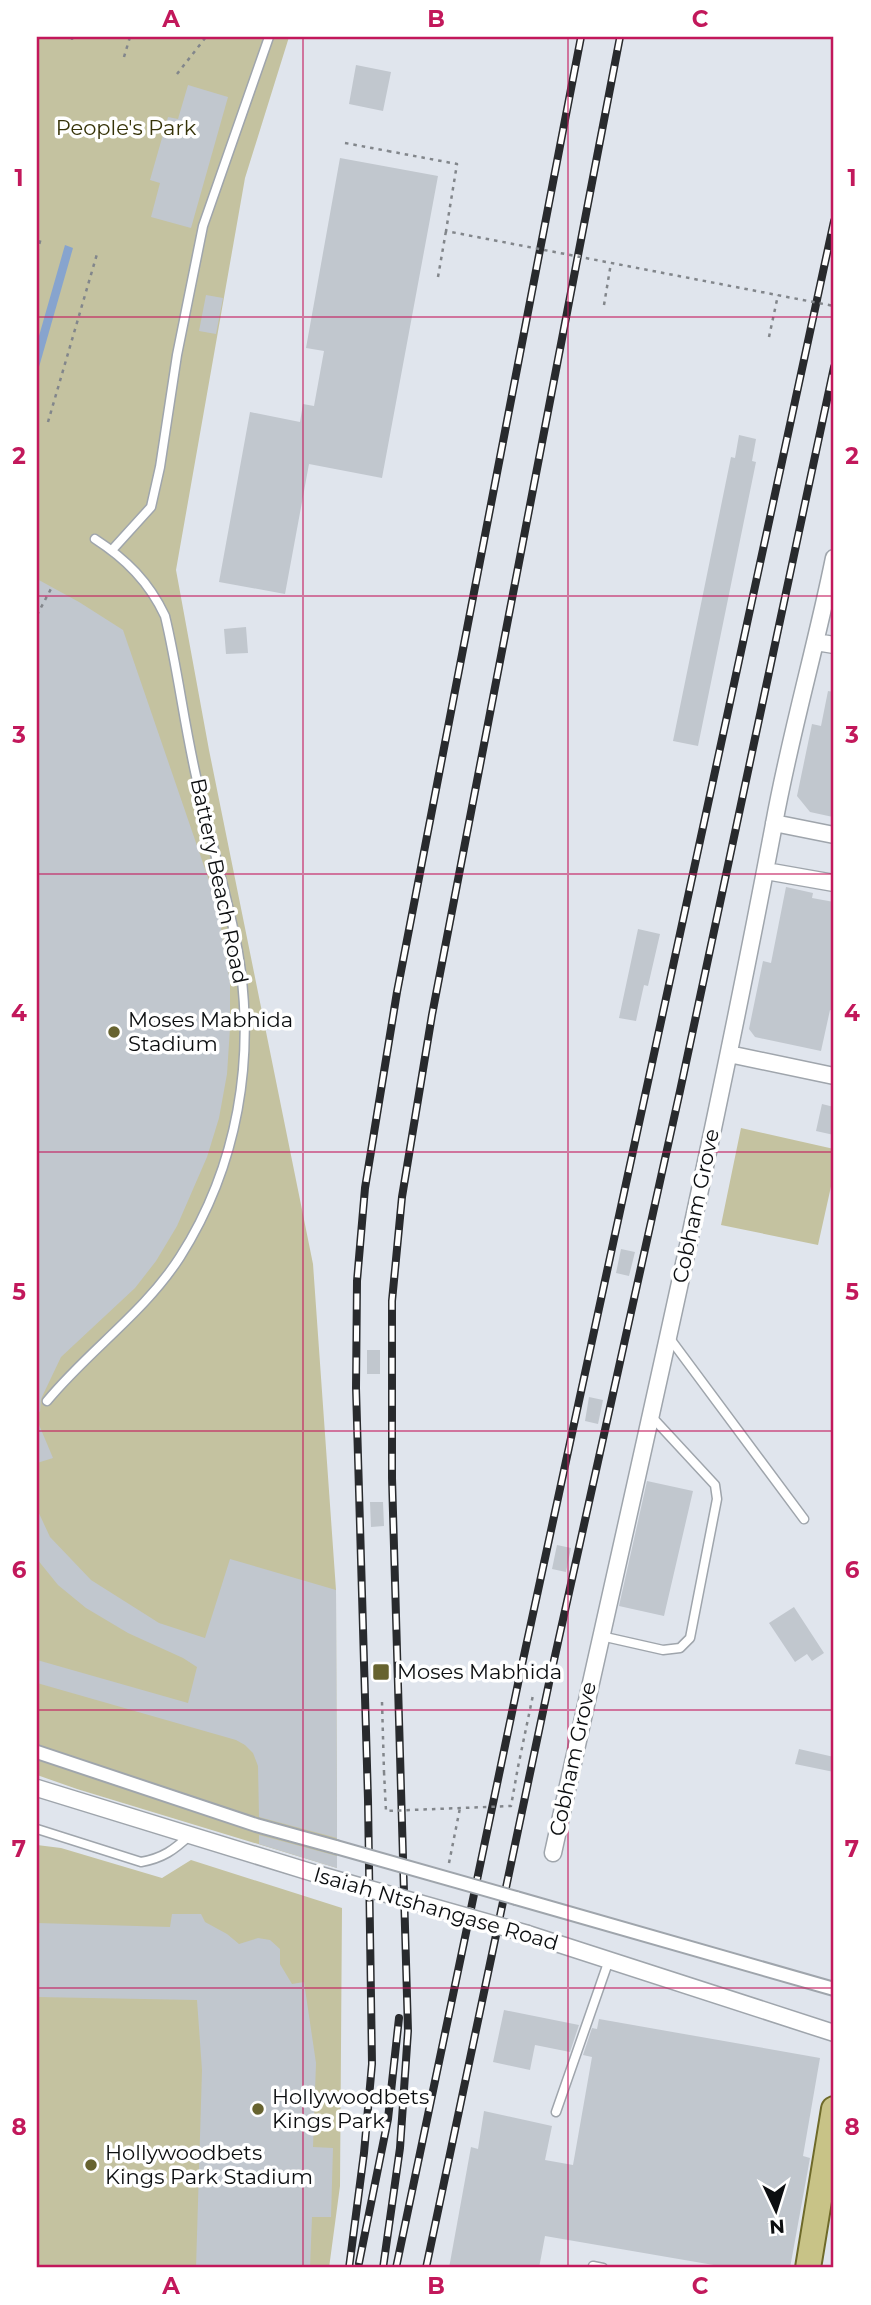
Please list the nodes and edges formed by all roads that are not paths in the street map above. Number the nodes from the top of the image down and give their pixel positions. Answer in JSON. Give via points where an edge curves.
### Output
{"nodes":[{"id":1,"x":269,"y":37,"type":"edge"},
{"id":2,"x":95,"y":539,"type":"dead end"},
{"id":3,"x":112,"y":550,"type":"junction"},
{"id":4,"x":834,"y":558,"type":"edge"},
{"id":5,"x":830,"y":596,"type":"edge"},
{"id":6,"x":816,"y":642,"type":"junction"},
{"id":7,"x":834,"y":645,"type":"edge"},
{"id":8,"x":774,"y":823,"type":"junction"},
{"id":9,"x":834,"y":835,"type":"edge"},
{"id":10,"x":766,"y":871,"type":"junction"},
{"id":11,"x":834,"y":883,"type":"edge"},
{"id":12,"x":729,"y":1054,"type":"junction"},
{"id":13,"x":834,"y":1076,"type":"edge"},
{"id":14,"x":667,"y":1335,"type":"junction"},
{"id":15,"x":47,"y":1401,"type":"dead end"},
{"id":16,"x":650,"y":1415,"type":"junction"},
{"id":17,"x":804,"y":1519,"type":"dead end"},
{"id":18,"x":601,"y":1636,"type":"junction"},
{"id":19,"x":37,"y":1752,"type":"edge"},
{"id":20,"x":37,"y":1788,"type":"edge"},
{"id":21,"x":37,"y":1829,"type":"edge"},
{"id":22,"x":190,"y":1835,"type":"junction"},
{"id":23,"x":553,"y":1853,"type":"dead end"},
{"id":24,"x":609,"y":1960,"type":"junction"},
{"id":25,"x":834,"y":1989,"type":"edge"},
{"id":26,"x":834,"y":2033,"type":"edge"},
{"id":27,"x":834,"y":2109,"type":"edge"},
{"id":28,"x":556,"y":2112,"type":"dead end"},
{"id":29,"x":593,"y":2266,"type":"dead end"},
{"id":30,"x":603,"y":2268,"type":"edge"},
{"id":31,"x":808,"y":2268,"type":"edge"}],
"edges":[{"from":1,"to":3,"type":"lane","via":[[203,226],[151,507]]},
{"from":2,"to":3,"type":"lane","name":"Battery Beach Road"},
{"from":3,"to":15,"type":"lane","name":"Battery Beach Road","via":[[155,595],[172,643],[199,792],[238,954],[244,1008],[242,1090],[223,1169],[181,1255],[130,1319],[68,1375]]},
{"from":4,"to":5,"type":"street","name":"Cobham Grove"},
{"from":5,"to":6,"type":"street","name":"Cobham Grove"},
{"from":6,"to":7,"type":"street"},
{"from":6,"to":8,"type":"street","name":"Cobham Grove"},
{"from":8,"to":9,"type":"street"},
{"from":8,"to":10,"type":"street","name":"Cobham Grove"},
{"from":10,"to":11,"type":"street"},
{"from":10,"to":12,"type":"street","name":"Cobham Grove"},
{"from":12,"to":13,"type":"street"},
{"from":12,"to":14,"type":"street","name":"Cobham Grove"},
{"from":14,"to":16,"type":"street","name":"Cobham Grove"},
{"from":14,"to":17,"type":"lane"},
{"from":16,"to":18,"type":"street","name":"Cobham Grove"},
{"from":16,"to":18,"type":"lane","via":[[715,1485],[717,1499],[690,1638],[680,1648],[663,1650]]},
{"from":18,"to":23,"type":"street","name":"Cobham Grove"},
{"from":19,"to":25,"type":"street","bridge":true,"via":[[256,1825]]},
{"from":20,"to":22,"type":"street","name":"Isaiah Ntshangase Road"},
{"from":21,"to":22,"type":"lane","via":[[141,1862],[171,1852]]},
{"from":22,"to":24,"type":"street","name":"Isaiah Ntshangase Road","bridge":true},
{"from":24,"to":26,"type":"street","name":"Isaiah Ntshangase Road"},
{"from":24,"to":28,"type":"lane"},
{"from":27,"to":31,"type":"main road"},
{"from":29,"to":30,"type":"lane"}]}
